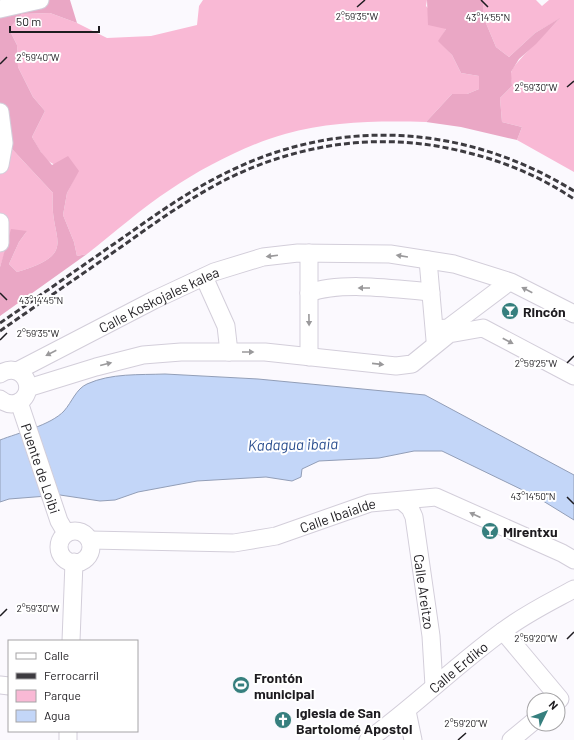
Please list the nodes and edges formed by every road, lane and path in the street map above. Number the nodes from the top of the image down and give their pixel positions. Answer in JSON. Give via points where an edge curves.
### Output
{"nodes":[{"id":1,"x":40,"y":0,"type":"edge"},
{"id":2,"x":0,"y":9,"type":"edge"},
{"id":3,"x":0,"y":112,"type":"edge"},
{"id":4,"x":0,"y":165,"type":"edge"},
{"id":5,"x":0,"y":222,"type":"edge"},
{"id":6,"x":0,"y":243,"type":"edge"},
{"id":7,"x":309,"y":253,"type":"junction"},
{"id":8,"x":428,"y":260,"type":"junction"},
{"id":9,"x":204,"y":277,"type":"junction"},
{"id":10,"x":509,"y":282,"type":"junction"},
{"id":11,"x":431,"y":292,"type":"junction"},
{"id":12,"x":309,"y":293,"type":"junction"},
{"id":13,"x":471,"y":310,"type":"junction"},
{"id":14,"x":574,"y":314,"type":"edge"},
{"id":15,"x":483,"y":328,"type":"junction"},
{"id":16,"x":435,"y":329,"type":"junction"},
{"id":17,"x":434,"y":346,"type":"junction"},
{"id":18,"x":229,"y":352,"type":"junction"},
{"id":19,"x":309,"y":357,"type":"junction"},
{"id":20,"x":5,"y":371,"type":"edge"},
{"id":21,"x":574,"y":376,"type":"edge"},
{"id":22,"x":28,"y":388,"type":"junction"},
{"id":23,"x":0,"y":399,"type":"edge"},
{"id":24,"x":21,"y":409,"type":"junction"},
{"id":25,"x":428,"y":498,"type":"junction"},
{"id":26,"x":402,"y":501,"type":"junction"},
{"id":27,"x":414,"y":517,"type":"junction"},
{"id":28,"x":63,"y":527,"type":"junction"},
{"id":29,"x":90,"y":540,"type":"junction"},
{"id":30,"x":74,"y":562,"type":"junction"},
{"id":31,"x":573,"y":562,"type":"edge"},
{"id":32,"x":574,"y":589,"type":"edge"},
{"id":33,"x":503,"y":631,"type":"junction"},
{"id":34,"x":71,"y":640,"type":"edge"},
{"id":35,"x":433,"y":656,"type":"junction"},
{"id":36,"x":456,"y":669,"type":"junction"},
{"id":37,"x":434,"y":686,"type":"junction"},
{"id":38,"x":553,"y":692,"type":"edge"},
{"id":39,"x":407,"y":710,"type":"junction"},
{"id":40,"x":526,"y":728,"type":"edge"},
{"id":41,"x":368,"y":740,"type":"edge"},
{"id":42,"x":413,"y":740,"type":"edge"},
{"id":43,"x":511,"y":740,"type":"edge"}],
"edges":[{"from":1,"to":2,"type":"street"},
{"from":3,"to":4,"type":"street","via":[[4,143]]},
{"from":5,"to":6,"type":"street"},
{"from":8,"to":7,"type":"street","name":"Calle Koskojales kalea","one_way":true,"via":[[390,254]]},
{"from":7,"to":9,"type":"street","name":"Calle Koskojales kalea","one_way":true,"via":[[263,257]]},
{"from":7,"to":12,"type":"street"},
{"from":8,"to":10,"type":"street","name":"Calle Koskojales kalea","via":[[454,264]]},
{"from":8,"to":11,"type":"street"},
{"from":9,"to":18,"type":"street","via":[[226,326]]},
{"from":9,"to":20,"type":"street","name":"Calle Koskojales kalea","one_way":true},
{"from":10,"to":13,"type":"street"},
{"from":14,"to":10,"type":"street","name":"Calle Koskojales kalea","one_way":true},
{"from":11,"to":12,"type":"street","one_way":true,"via":[[345,288]]},
{"from":11,"to":16,"type":"street"},
{"from":12,"to":19,"type":"street","one_way":true},
{"from":13,"to":15,"type":"street","via":[[471,321]]},
{"from":13,"to":16,"type":"street","via":[[448,328]]},
{"from":15,"to":17,"type":"street","via":[[449,334]]},
{"from":15,"to":21,"type":"street","one_way":true},
{"from":16,"to":17,"type":"street"},
{"from":19,"to":17,"type":"street","one_way":true,"via":[[396,366],[412,364]]},
{"from":18,"to":19,"type":"street","one_way":true,"via":[[265,352]]},
{"from":22,"to":18,"type":"street","one_way":true,"via":[[143,355]]},
{"from":20,"to":22,"type":"street","via":[[24,376]]},
{"from":22,"to":24,"type":"street"},
{"from":23,"to":24,"type":"street"},
{"from":24,"to":28,"type":"street","name":"Puente de Loibi"},
{"from":25,"to":26,"type":"street","name":"Calle Ibaialde"},
{"from":25,"to":27,"type":"street","via":[[416,509]]},
{"from":31,"to":25,"type":"street","name":"Calle Ibaialde","one_way":true,"via":[[562,553],[436,498]]},
{"from":26,"to":27,"type":"street","name":"Calle Areitzo","via":[[410,508]]},
{"from":26,"to":29,"type":"street","name":"Calle Ibaialde","via":[[370,503],[276,536],[234,543]]},
{"from":27,"to":35,"type":"street","name":"Calle Areitzo"},
{"from":28,"to":29,"type":"street","via":[[79,531]]},
{"from":28,"to":30,"type":"street","via":[[60,552],[67,560]]},
{"from":29,"to":30,"type":"street","via":[[88,556]]},
{"from":30,"to":34,"type":"street"},
{"from":32,"to":33,"type":"street","name":"Calle Erdiko"},
{"from":33,"to":36,"type":"street","name":"Calle Erdiko"},
{"from":33,"to":38,"type":"street"},
{"from":35,"to":36,"type":"street","via":[[444,665]]},
{"from":35,"to":37,"type":"street","name":"Calle Areitzo"},
{"from":36,"to":37,"type":"street","name":"Calle Erdiko"},
{"from":37,"to":39,"type":"street","name":"Calle Erdiko"},
{"from":39,"to":41,"type":"street","name":"Calle Erdiko"},
{"from":39,"to":42,"type":"street"},
{"from":40,"to":43,"type":"street"}]}
